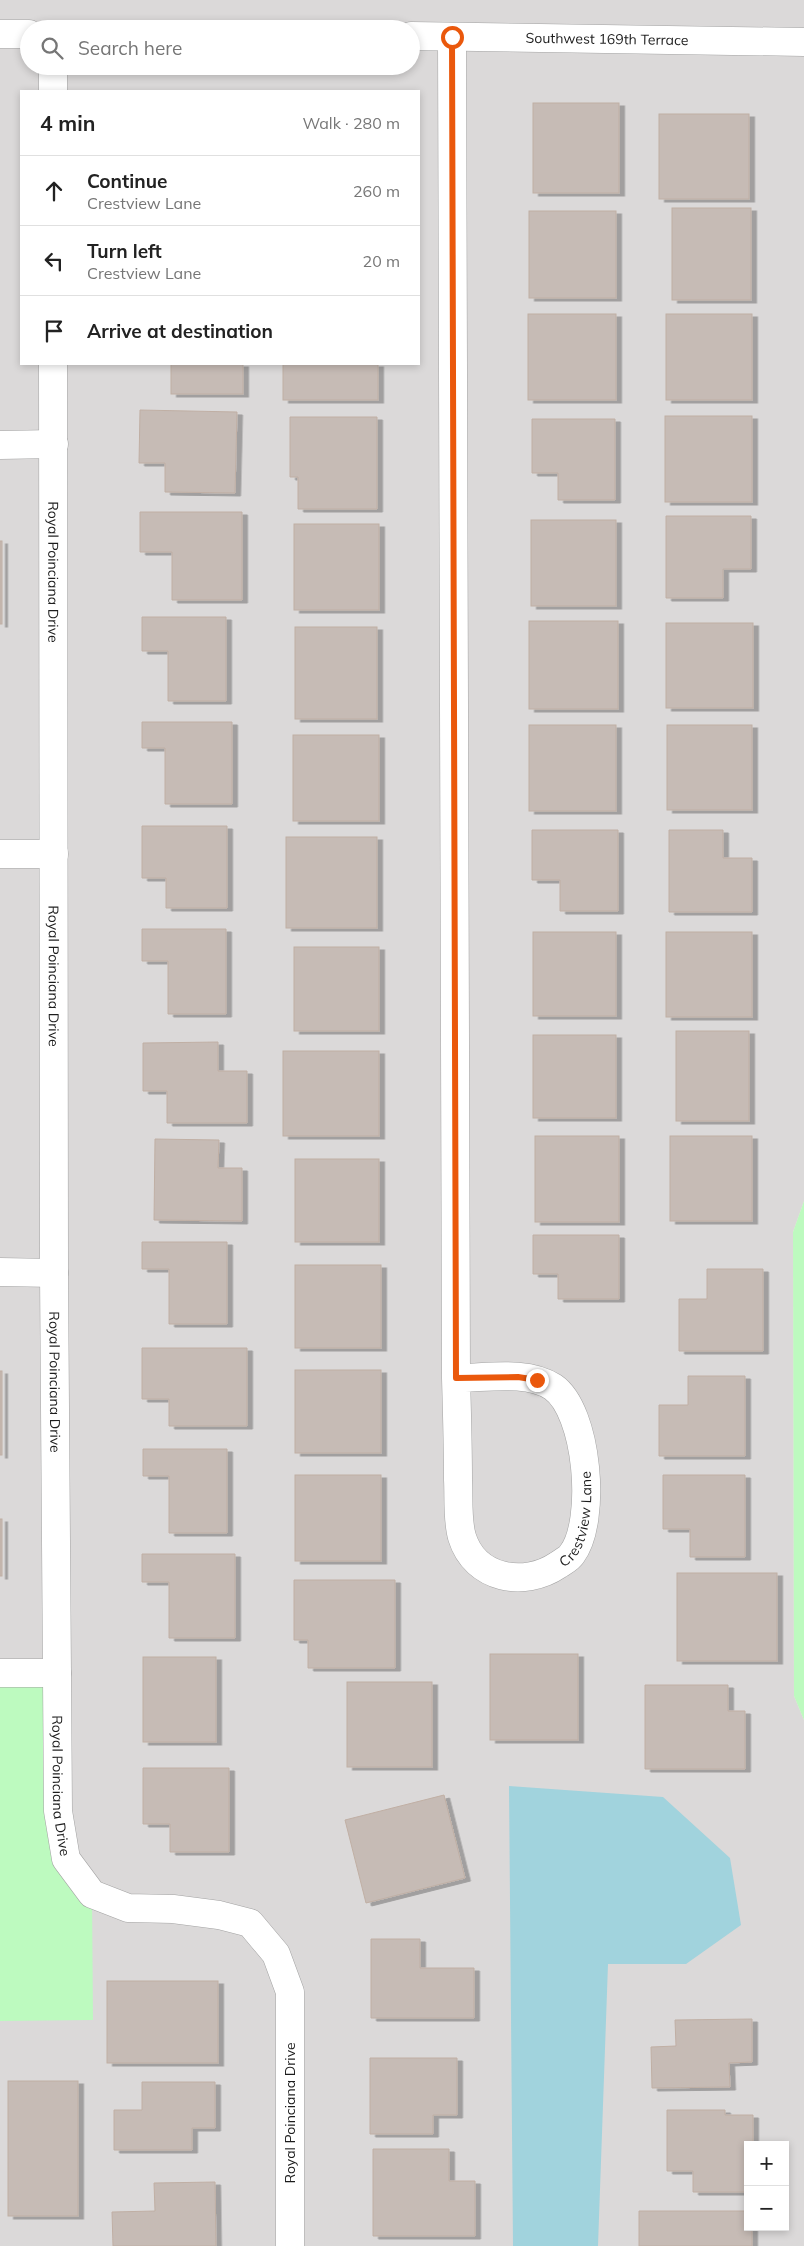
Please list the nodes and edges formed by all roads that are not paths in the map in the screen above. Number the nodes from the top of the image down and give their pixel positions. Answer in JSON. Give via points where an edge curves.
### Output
{"nodes":[{"id":1,"x":0,"y":34,"type":"edge"},
{"id":2,"x":20,"y":34,"type":"edge"},
{"id":3,"x":420,"y":36,"type":"edge"},
{"id":4,"x":452,"y":37,"type":"junction"},
{"id":5,"x":804,"y":42,"type":"edge"},
{"id":6,"x":53,"y":75,"type":"edge"},
{"id":7,"x":53,"y":90,"type":"edge"},
{"id":8,"x":54,"y":365,"type":"edge"},
{"id":9,"x":54,"y":444,"type":"junction"},
{"id":10,"x":0,"y":445,"type":"edge"},
{"id":11,"x":0,"y":854,"type":"edge"},
{"id":12,"x":54,"y":854,"type":"junction"},
{"id":13,"x":0,"y":1272,"type":"edge"},
{"id":14,"x":54,"y":1273,"type":"junction"},
{"id":15,"x":456,"y":1378,"type":"junction"},
{"id":16,"x":0,"y":1673,"type":"edge"},
{"id":17,"x":56,"y":1673,"type":"junction"},
{"id":18,"x":290,"y":2246,"type":"edge"}],
"edges":[{"from":1,"to":2,"type":"street"},
{"from":3,"to":4,"type":"street","name":"Southwest 169th Terrace"},
{"from":4,"to":5,"type":"street","name":"Southwest 169th Terrace"},
{"from":4,"to":15,"type":"street","name":"Crestview Lane"},
{"from":6,"to":7,"type":"street"},
{"from":8,"to":9,"type":"street","name":"Royal Poinciana Drive"},
{"from":9,"to":10,"type":"street"},
{"from":9,"to":12,"type":"street","name":"Royal Poinciana Drive"},
{"from":11,"to":12,"type":"street"},
{"from":12,"to":14,"type":"street","name":"Royal Poinciana Drive"},
{"from":13,"to":14,"type":"street"},
{"from":14,"to":17,"type":"street","name":"Royal Poinciana Drive"},
{"from":15,"to":15,"type":"street","name":"Crestview Lane","via":[[462,1537],[471,1555],[483,1568],[499,1576],[532,1577],[548,1572],[571,1556],[578,1544],[584,1520],[586,1481],[582,1450],[567,1400],[553,1387],[537,1380],[518,1377]]},
{"from":16,"to":17,"type":"street"},
{"from":17,"to":18,"type":"street","name":"Royal Poinciana Drive","via":[[58,1811],[66,1860],[92,1894],[128,1908],[173,1909],[250,1923],[276,1954],[290,1992]]}]}
